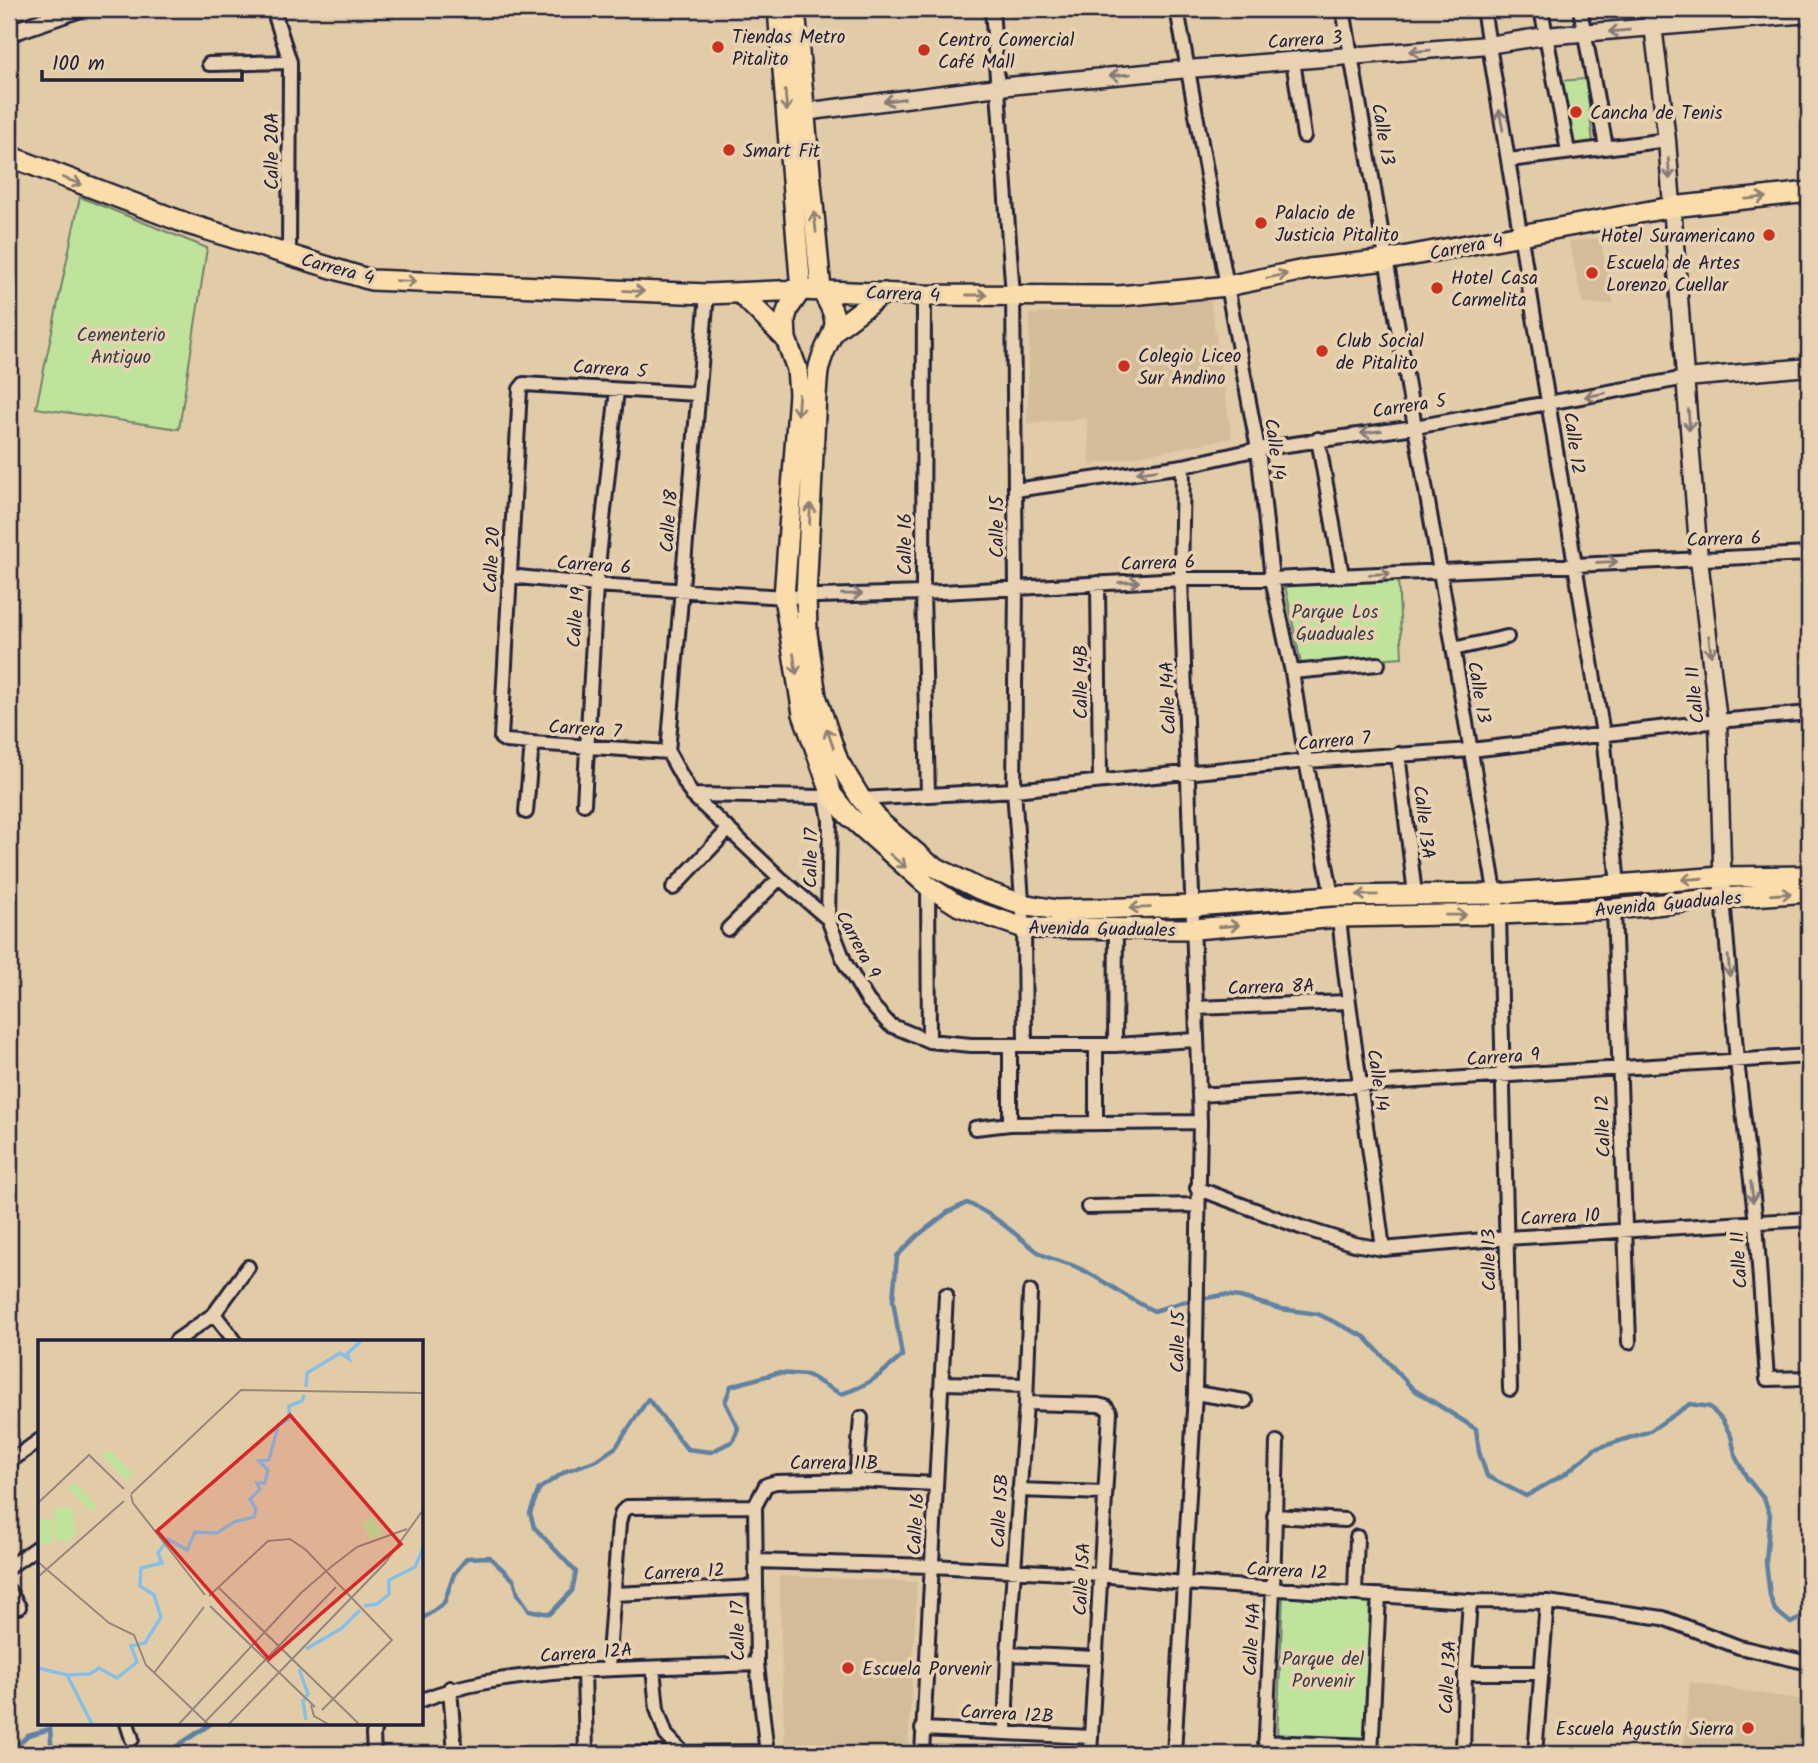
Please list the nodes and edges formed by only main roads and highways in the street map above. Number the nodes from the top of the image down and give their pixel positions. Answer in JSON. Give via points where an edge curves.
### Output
{"nodes":[{"id":1,"x":79,"y":9,"type":"edge"},
{"id":2,"x":778,"y":9,"type":"edge"},
{"id":3,"x":795,"y":9,"type":"edge"},
{"id":4,"x":1651,"y":9,"type":"edge"},
{"id":5,"x":1809,"y":14,"type":"edge"},
{"id":6,"x":1653,"y":28,"type":"junction"},
{"id":7,"x":9,"y":33,"type":"edge"},
{"id":8,"x":804,"y":112,"type":"junction"},
{"id":9,"x":9,"y":156,"type":"edge"},
{"id":10,"x":1809,"y":192,"type":"edge"},
{"id":11,"x":1672,"y":207,"type":"junction"},
{"id":12,"x":800,"y":290,"type":"junction"},
{"id":13,"x":821,"y":290,"type":"junction"},
{"id":14,"x":740,"y":293,"type":"junction"},
{"id":15,"x":884,"y":293,"type":"junction"},
{"id":16,"x":835,"y":330,"type":"junction"},
{"id":17,"x":786,"y":339,"type":"junction"},
{"id":18,"x":1809,"y":367,"type":"edge"},
{"id":19,"x":1686,"y":378,"type":"junction"},
{"id":20,"x":1809,"y":876,"type":"edge"},
{"id":21,"x":1722,"y":877,"type":"junction"},
{"id":22,"x":1809,"y":892,"type":"edge"},
{"id":23,"x":1723,"y":898,"type":"junction"}],
"edges":[{"from":1,"to":7,"type":"main road"},
{"from":2,"to":12,"type":"main road","one_way":true},
{"from":3,"to":8,"type":"main road"},
{"from":4,"to":6,"type":"main road","name":"Calle 11"},
{"from":5,"to":6,"type":"main road","name":"Carrera 3"},
{"from":6,"to":8,"type":"main road","name":"Carrera 3","one_way":true,"via":[[998,87]]},
{"from":6,"to":11,"type":"main road","name":"Calle 11","one_way":true},
{"from":13,"to":8,"type":"main road","one_way":true},
{"from":9,"to":14,"type":"main road","name":"Carrera 4","one_way":true,"via":[[188,223],[371,280]]},
{"from":11,"to":10,"type":"main road","name":"Carrera 4","one_way":true},
{"from":15,"to":11,"type":"main road","name":"Carrera 4","one_way":true,"via":[[1119,296],[1227,286]]},
{"from":11,"to":19,"type":"main road","name":"Calle 11"},
{"from":12,"to":13,"type":"main road","name":"Carrera 4"},
{"from":12,"to":14,"type":"main road","name":"Carrera 4"},
{"from":12,"to":17,"type":"main road","name":"Avenida Guaduales","via":[[785,319]]},
{"from":13,"to":15,"type":"main road","name":"Carrera 4"},
{"from":13,"to":16,"type":"main road","via":[[833,310]]},
{"from":14,"to":17,"type":"main road"},
{"from":15,"to":16,"type":"main road"},
{"from":21,"to":16,"type":"main road","name":"Avenida Guaduales","one_way":true,"via":[[1496,894],[1332,896],[1057,911],[979,889],[929,864],[882,824],[862,799],[838,761],[816,696],[806,595],[816,394],[819,366]]},
{"from":17,"to":23,"type":"main road","name":"Avenida Guaduales","one_way":true,"via":[[797,369],[799,394],[784,597],[803,714],[829,796],[928,886],[959,906],[1024,928],[1194,929],[1339,917],[1614,909]]},
{"from":18,"to":19,"type":"main road","name":"Carrera 5"},
{"from":19,"to":21,"type":"main road","name":"Calle 11","one_way":true,"via":[[1699,559],[1718,721]]},
{"from":20,"to":21,"type":"main road","name":"Avenida Guaduales"},
{"from":21,"to":23,"type":"main road","name":"Calle 11"},
{"from":23,"to":22,"type":"main road","name":"Avenida Guaduales","one_way":true}]}
